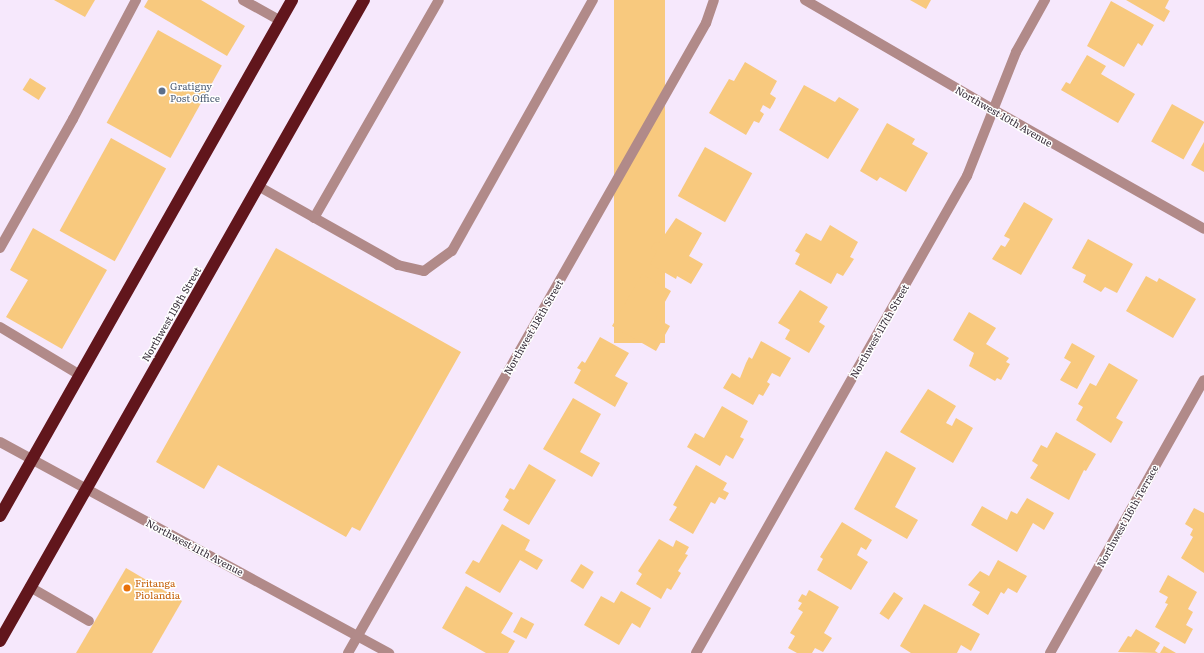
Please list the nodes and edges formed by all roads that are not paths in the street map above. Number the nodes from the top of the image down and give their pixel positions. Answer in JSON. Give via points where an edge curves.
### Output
{"nodes":[{"id":1,"x":136,"y":0,"type":"edge"},
{"id":2,"x":244,"y":0,"type":"edge"},
{"id":3,"x":292,"y":0,"type":"edge"},
{"id":4,"x":364,"y":0,"type":"edge"},
{"id":5,"x":439,"y":0,"type":"edge"},
{"id":6,"x":593,"y":0,"type":"edge"},
{"id":7,"x":714,"y":0,"type":"edge"},
{"id":8,"x":805,"y":0,"type":"edge"},
{"id":9,"x":1045,"y":0,"type":"edge"},
{"id":10,"x":281,"y":21,"type":"junction"},
{"id":11,"x":994,"y":110,"type":"junction"},
{"id":12,"x":258,"y":186,"type":"junction"},
{"id":13,"x":314,"y":218,"type":"junction"},
{"id":14,"x":1204,"y":229,"type":"edge"},
{"id":15,"x":0,"y":248,"type":"edge"},
{"id":16,"x":0,"y":327,"type":"edge"},
{"id":17,"x":80,"y":375,"type":"junction"},
{"id":18,"x":1204,"y":380,"type":"edge"},
{"id":19,"x":0,"y":442,"type":"edge"},
{"id":20,"x":32,"y":460,"type":"junction"},
{"id":21,"x":86,"y":488,"type":"junction"},
{"id":22,"x":0,"y":516,"type":"edge"},
{"id":23,"x":30,"y":587,"type":"junction"},
{"id":24,"x":89,"y":621,"type":"dead end"},
{"id":25,"x":358,"y":635,"type":"junction"},
{"id":26,"x":0,"y":641,"type":"edge"},
{"id":27,"x":348,"y":653,"type":"edge"},
{"id":28,"x":389,"y":653,"type":"edge"},
{"id":29,"x":696,"y":653,"type":"edge"},
{"id":30,"x":1050,"y":653,"type":"edge"}],
"edges":[{"from":1,"to":15,"type":"street"},
{"from":2,"to":10,"type":"street"},
{"from":3,"to":10,"type":"highway"},
{"from":4,"to":12,"type":"highway","name":"Northwest 119th Street"},
{"from":5,"to":13,"type":"street"},
{"from":6,"to":13,"type":"street","via":[[452,252],[424,271],[398,265]]},
{"from":7,"to":25,"type":"street","name":"Northwest 118th Street","via":[[706,23]]},
{"from":8,"to":11,"type":"street","name":"Northwest 10th Avenue"},
{"from":9,"to":11,"type":"street","name":"Northwest 117th Street","via":[[1016,52]]},
{"from":10,"to":17,"type":"highway"},
{"from":11,"to":14,"type":"street","name":"Northwest 10th Avenue"},
{"from":11,"to":29,"type":"street","name":"Northwest 117th Street","via":[[967,176]]},
{"from":12,"to":13,"type":"street"},
{"from":12,"to":21,"type":"highway","name":"Northwest 119th Street"},
{"from":16,"to":17,"type":"street"},
{"from":17,"to":20,"type":"highway"},
{"from":18,"to":30,"type":"street","name":"Northwest 116th Terrace"},
{"from":19,"to":20,"type":"street","name":"Northwest 11th Avenue"},
{"from":20,"to":21,"type":"street","name":"Northwest 11th Avenue"},
{"from":20,"to":22,"type":"highway"},
{"from":21,"to":23,"type":"highway","name":"Northwest 119th Street"},
{"from":21,"to":25,"type":"street","name":"Northwest 11th Avenue"},
{"from":23,"to":24,"type":"street"},
{"from":23,"to":26,"type":"highway","name":"Northwest 119th Street"},
{"from":25,"to":27,"type":"street","name":"Northwest 118th Street"},
{"from":25,"to":28,"type":"street","name":"Northwest 11th Avenue"}]}
